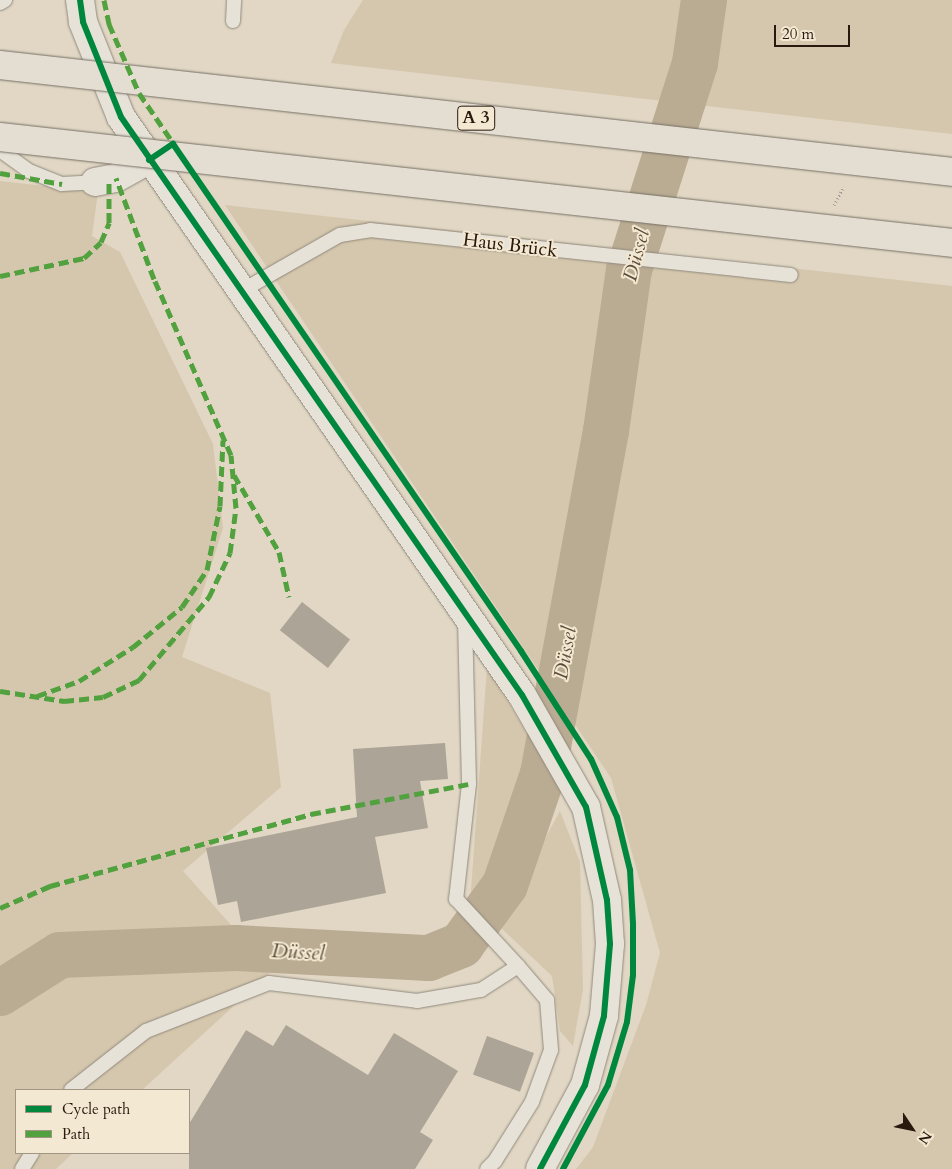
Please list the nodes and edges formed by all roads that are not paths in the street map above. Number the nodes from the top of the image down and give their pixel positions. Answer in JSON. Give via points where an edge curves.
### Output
{"nodes":[{"id":1,"x":5,"y":0,"type":"edge"},
{"id":2,"x":80,"y":0,"type":"edge"},
{"id":3,"x":234,"y":0,"type":"edge"},
{"id":4,"x":0,"y":3,"type":"edge"},
{"id":5,"x":233,"y":21,"type":"dead end"},
{"id":6,"x":0,"y":65,"type":"edge"},
{"id":7,"x":0,"y":137,"type":"edge"},
{"id":8,"x":0,"y":150,"type":"edge"},
{"id":9,"x":149,"y":160,"type":"junction"},
{"id":10,"x":952,"y":172,"type":"edge"},
{"id":11,"x":95,"y":182,"type":"joint"},
{"id":12,"x":952,"y":243,"type":"edge"},
{"id":13,"x":791,"y":276,"type":"dead end"},
{"id":14,"x":243,"y":290,"type":"junction"},
{"id":15,"x":464,"y":610,"type":"junction"},
{"id":16,"x":518,"y":966,"type":"junction"},
{"id":17,"x":72,"y":1089,"type":"edge"},
{"id":18,"x":31,"y":1154,"type":"edge"},
{"id":19,"x":22,"y":1169,"type":"edge"},
{"id":20,"x":487,"y":1169,"type":"edge"},
{"id":21,"x":540,"y":1169,"type":"edge"}],
"edges":[{"from":1,"to":4,"type":"lane"},
{"from":2,"to":9,"type":"main road","via":[[83,22],[121,117]]},
{"from":3,"to":5,"type":"lane"},
{"from":6,"to":10,"type":"highway","number":"A 3","bridge":true},
{"from":7,"to":12,"type":"highway","bridge":true},
{"from":8,"to":11,"type":"lane","via":[[29,171],[62,184]]},
{"from":9,"to":11,"type":"main road","via":[[116,178]]},
{"from":9,"to":14,"type":"main road"},
{"from":13,"to":14,"type":"lane","name":"Haus Brück","via":[[370,230],[340,235]]},
{"from":14,"to":15,"type":"main road"},
{"from":15,"to":16,"type":"lane","via":[[470,784],[456,900]]},
{"from":15,"to":21,"type":"main road","via":[[522,695],[573,780],[586,807],[608,900],[610,944],[604,1016],[585,1085]]},
{"from":16,"to":17,"type":"lane","via":[[481,990],[417,1001],[269,983],[146,1031]]},
{"from":16,"to":20,"type":"lane","via":[[547,1000],[551,1050],[532,1102],[496,1161]]},
{"from":18,"to":19,"type":"lane"}]}
